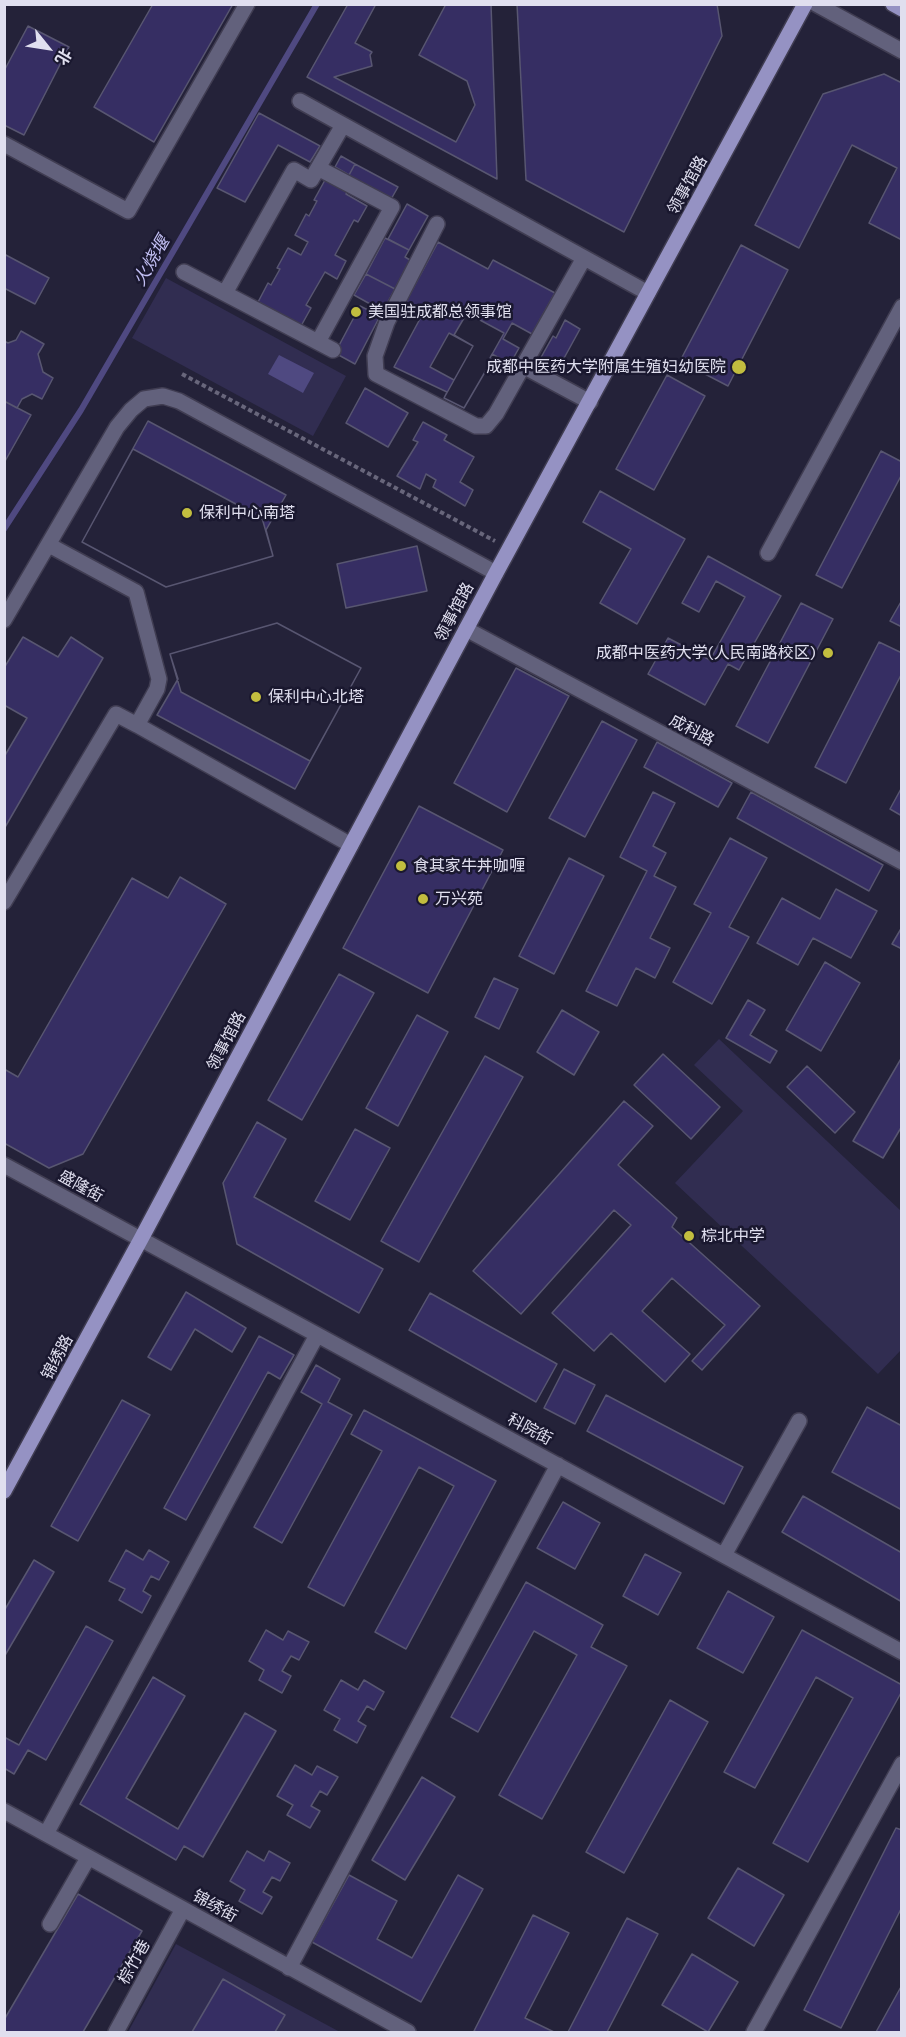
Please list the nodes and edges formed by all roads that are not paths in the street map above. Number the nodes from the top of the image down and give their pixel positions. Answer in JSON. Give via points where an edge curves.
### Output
{"nodes":[{"id":1,"x":247,"y":4,"type":"edge"},
{"id":2,"x":805,"y":4,"type":"edge"},
{"id":3,"x":816,"y":4,"type":"edge"},
{"id":4,"x":893,"y":4,"type":"edge"},
{"id":5,"x":902,"y":9,"type":"edge"},
{"id":6,"x":902,"y":51,"type":"edge"},
{"id":7,"x":300,"y":101,"type":"dead end"},
{"id":8,"x":343,"y":125,"type":"junction"},
{"id":9,"x":4,"y":144,"type":"edge"},
{"id":10,"x":318,"y":168,"type":"junction"},
{"id":11,"x":437,"y":224,"type":"dead end"},
{"id":12,"x":584,"y":258,"type":"junction"},
{"id":13,"x":184,"y":272,"type":"dead end"},
{"id":14,"x":225,"y":293,"type":"junction"},
{"id":15,"x":648,"y":293,"type":"junction"},
{"id":16,"x":902,"y":307,"type":"edge"},
{"id":17,"x":318,"y":342,"type":"junction"},
{"id":18,"x":333,"y":350,"type":"dead end"},
{"id":19,"x":523,"y":366,"type":"junction"},
{"id":20,"x":590,"y":402,"type":"junction"},
{"id":21,"x":49,"y":545,"type":"junction"},
{"id":22,"x":768,"y":553,"type":"dead end"},
{"id":23,"x":496,"y":573,"type":"junction"},
{"id":24,"x":4,"y":620,"type":"edge"},
{"id":25,"x":466,"y":629,"type":"junction"},
{"id":26,"x":137,"y":725,"type":"junction"},
{"id":27,"x":351,"y":844,"type":"junction"},
{"id":28,"x":902,"y":862,"type":"edge"},
{"id":29,"x":4,"y":902,"type":"edge"},
{"id":30,"x":4,"y":1165,"type":"edge"},
{"id":31,"x":141,"y":1239,"type":"junction"},
{"id":32,"x":316,"y":1335,"type":"junction"},
{"id":33,"x":799,"y":1421,"type":"dead end"},
{"id":34,"x":558,"y":1465,"type":"junction"},
{"id":35,"x":4,"y":1491,"type":"edge"},
{"id":36,"x":724,"y":1555,"type":"junction"},
{"id":37,"x":902,"y":1652,"type":"edge"},
{"id":38,"x":902,"y":1764,"type":"edge"},
{"id":39,"x":4,"y":1811,"type":"edge"},
{"id":40,"x":46,"y":1834,"type":"junction"},
{"id":41,"x":88,"y":1858,"type":"junction"},
{"id":42,"x":183,"y":1910,"type":"junction"},
{"id":43,"x":50,"y":1924,"type":"dead end"},
{"id":44,"x":289,"y":1968,"type":"junction"},
{"id":45,"x":116,"y":2032,"type":"edge"},
{"id":46,"x":408,"y":2032,"type":"edge"},
{"id":47,"x":754,"y":2032,"type":"edge"}],
"edges":[{"from":1,"to":9,"type":"street","via":[[128,211]]},
{"from":2,"to":15,"type":"main road","name":"领事馆路"},
{"from":3,"to":6,"type":"street"},
{"from":4,"to":5,"type":"main road"},
{"from":7,"to":8,"type":"street"},
{"from":8,"to":10,"type":"street"},
{"from":8,"to":12,"type":"street"},
{"from":10,"to":14,"type":"street","via":[[311,180],[294,170]]},
{"from":10,"to":17,"type":"street","via":[[392,207]]},
{"from":11,"to":19,"type":"street","via":[[387,322],[375,357],[376,374],[476,426],[486,426]]},
{"from":12,"to":15,"type":"street"},
{"from":12,"to":19,"type":"street"},
{"from":13,"to":14,"type":"street"},
{"from":14,"to":17,"type":"street"},
{"from":15,"to":20,"type":"main road","name":"领事馆路"},
{"from":16,"to":22,"type":"street"},
{"from":17,"to":18,"type":"street"},
{"from":19,"to":20,"type":"street"},
{"from":20,"to":23,"type":"main road","name":"领事馆路"},
{"from":21,"to":23,"type":"street","via":[[117,427],[144,399],[163,396],[179,401]]},
{"from":21,"to":24,"type":"street"},
{"from":21,"to":26,"type":"street","via":[[136,592],[159,679]]},
{"from":23,"to":25,"type":"main road","name":"领事馆路"},
{"from":25,"to":27,"type":"main road","name":"领事馆路"},
{"from":25,"to":28,"type":"street","name":"成科路"},
{"from":26,"to":27,"type":"street"},
{"from":26,"to":29,"type":"street","via":[[116,714]]},
{"from":27,"to":31,"type":"main road","name":"领事馆路"},
{"from":30,"to":31,"type":"street","name":"盛隆街"},
{"from":31,"to":32,"type":"street","name":"科院街"},
{"from":31,"to":35,"type":"main road","name":"锦绣路"},
{"from":32,"to":34,"type":"street","name":"科院街"},
{"from":32,"to":40,"type":"street"},
{"from":33,"to":36,"type":"street"},
{"from":34,"to":36,"type":"street","name":"科院街"},
{"from":34,"to":44,"type":"street"},
{"from":36,"to":37,"type":"street","name":"科院街"},
{"from":38,"to":47,"type":"street"},
{"from":39,"to":40,"type":"street","name":"锦绣街"},
{"from":40,"to":41,"type":"street","name":"锦绣街"},
{"from":41,"to":42,"type":"street","name":"锦绣街"},
{"from":41,"to":43,"type":"street"},
{"from":42,"to":44,"type":"street","name":"锦绣街"},
{"from":42,"to":45,"type":"street","name":"棕竹巷"},
{"from":44,"to":46,"type":"street","name":"锦绣街"}]}
